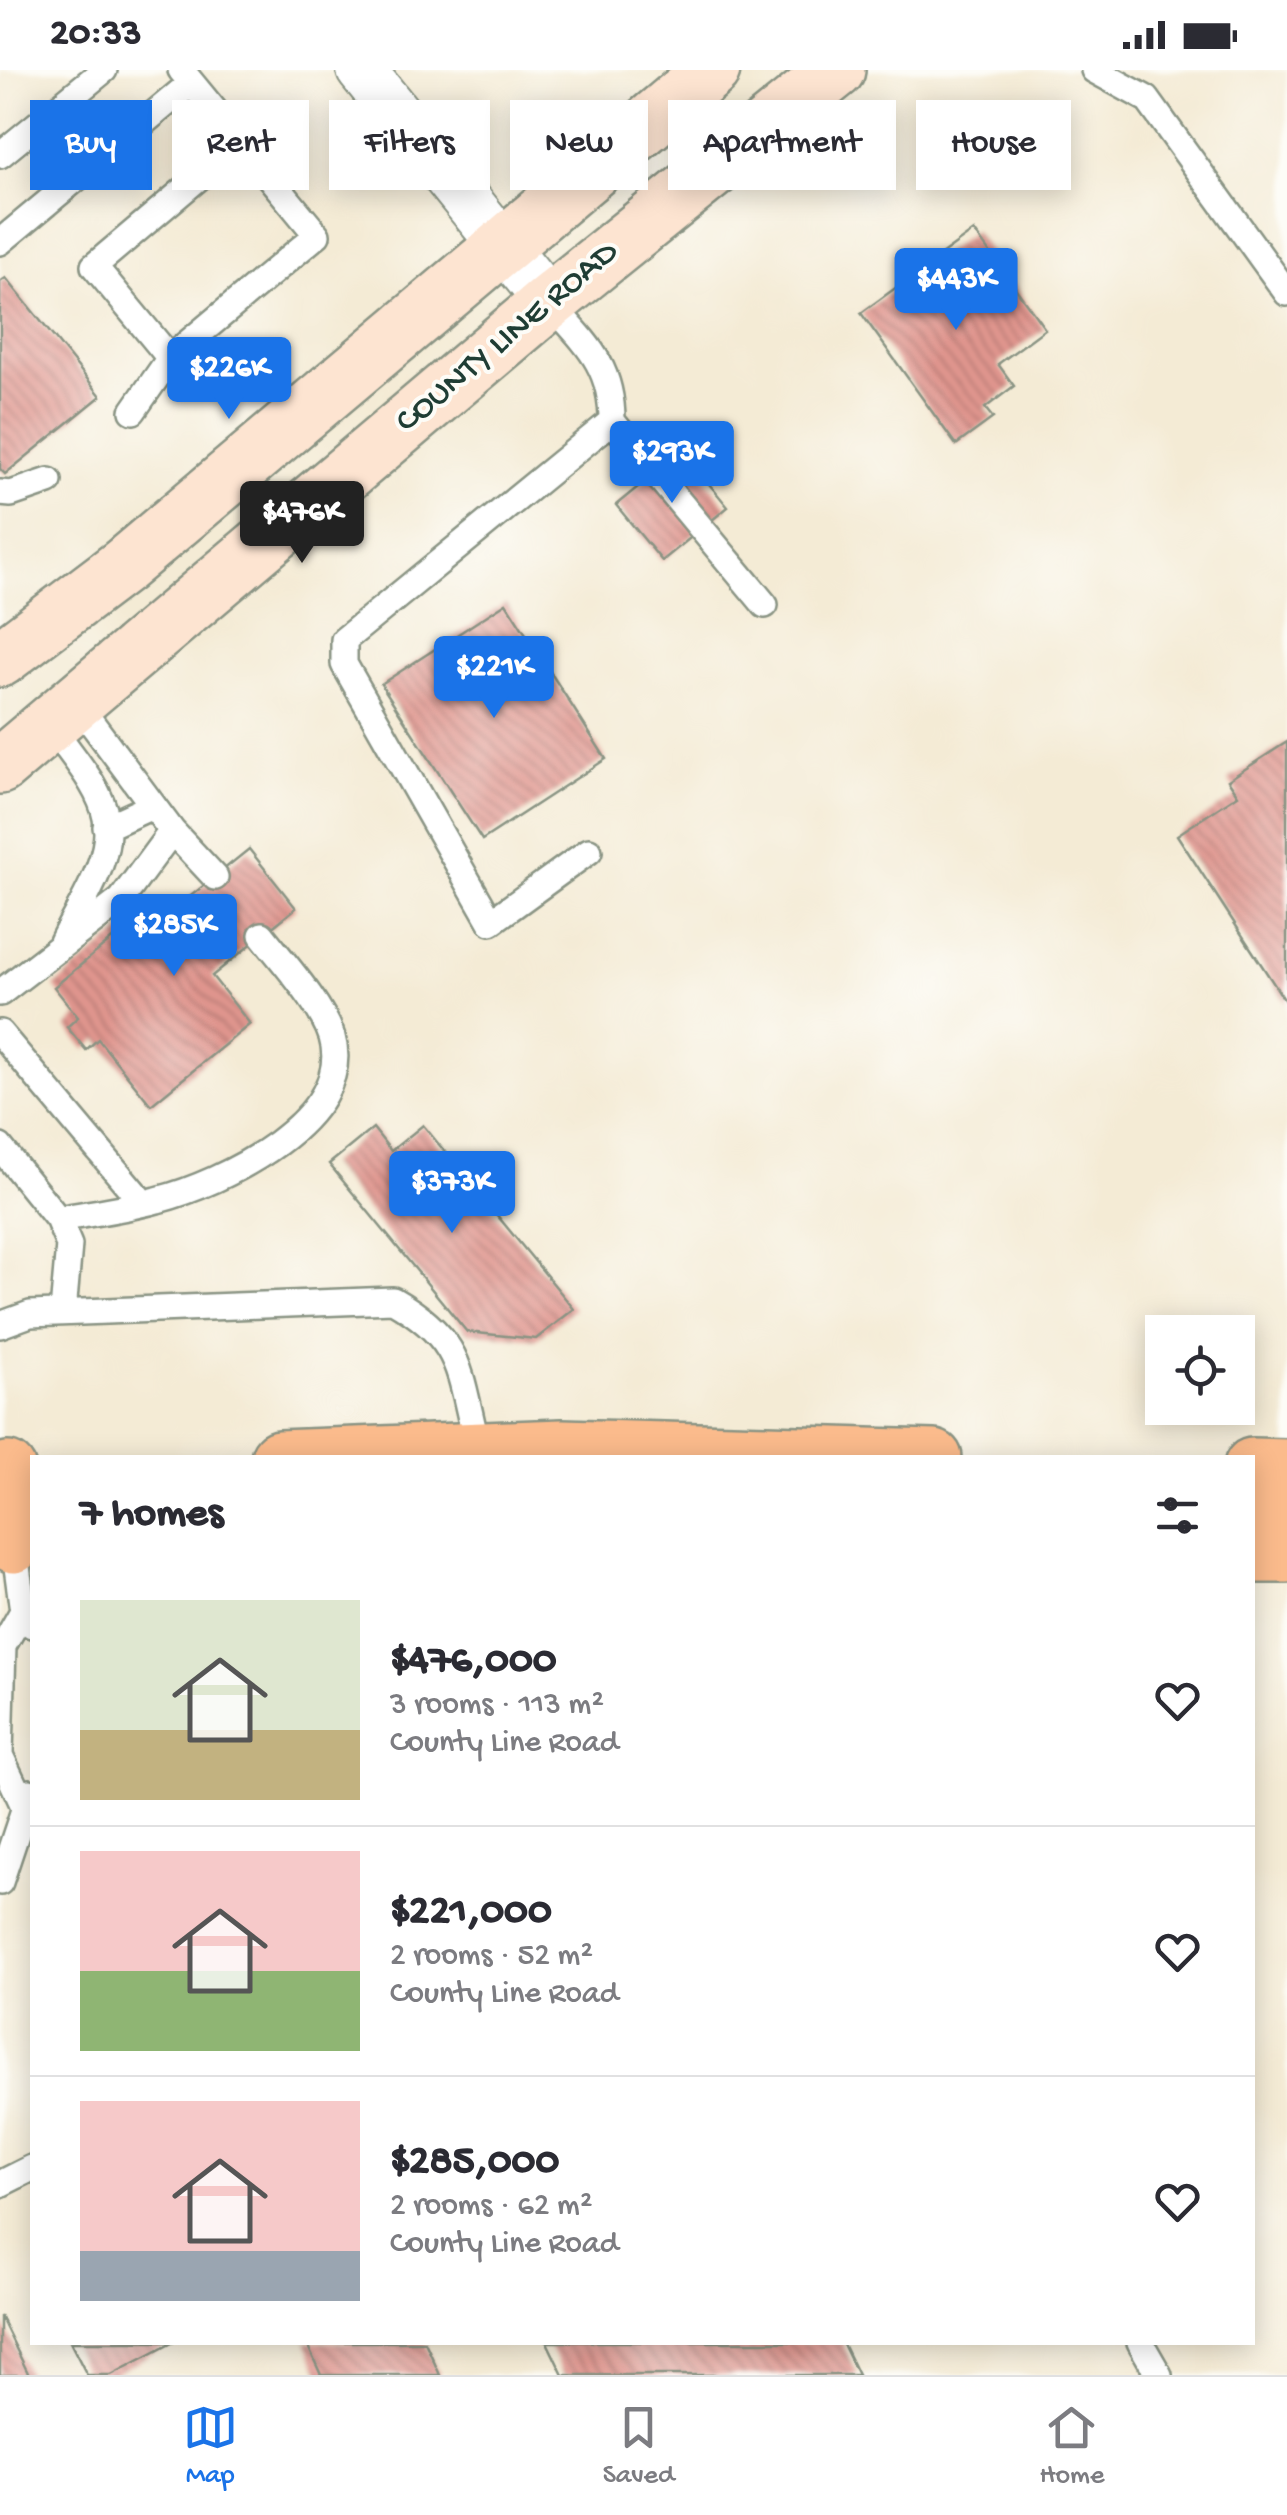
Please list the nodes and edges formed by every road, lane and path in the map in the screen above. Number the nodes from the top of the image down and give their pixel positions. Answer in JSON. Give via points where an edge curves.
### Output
{"nodes":[{"id":1,"x":104,"y":70,"type":"edge"},
{"id":2,"x":360,"y":70,"type":"edge"},
{"id":3,"x":712,"y":70,"type":"edge"},
{"id":4,"x":838,"y":70,"type":"edge"},
{"id":5,"x":1094,"y":70,"type":"edge"},
{"id":6,"x":186,"y":76,"type":"edge"},
{"id":7,"x":207,"y":100,"type":"edge"},
{"id":8,"x":0,"y":155,"type":"edge"},
{"id":9,"x":184,"y":190,"type":"edge"},
{"id":10,"x":281,"y":190,"type":"edge"},
{"id":11,"x":0,"y":242,"type":"edge"},
{"id":12,"x":505,"y":247,"type":"junction"},
{"id":13,"x":1282,"y":276,"type":"edge"},
{"id":14,"x":550,"y":302,"type":"junction"},
{"id":15,"x":170,"y":358,"type":"junction"},
{"id":16,"x":133,"y":411,"type":"dead end"},
{"id":17,"x":612,"y":420,"type":"junction"},
{"id":18,"x":48,"y":480,"type":"dead end"},
{"id":19,"x":0,"y":494,"type":"edge"},
{"id":20,"x":764,"y":605,"type":"dead end"},
{"id":21,"x":0,"y":659,"type":"edge"},
{"id":22,"x":63,"y":713,"type":"junction"},
{"id":23,"x":0,"y":766,"type":"edge"},
{"id":24,"x":152,"y":806,"type":"junction"},
{"id":25,"x":106,"y":828,"type":"junction"},
{"id":26,"x":172,"y":832,"type":"junction"},
{"id":27,"x":589,"y":851,"type":"dead end"},
{"id":28,"x":214,"y":878,"type":"dead end"},
{"id":29,"x":262,"y":935,"type":"dead end"},
{"id":30,"x":62,"y":942,"type":"junction"},
{"id":31,"x":0,"y":993,"type":"edge"},
{"id":32,"x":0,"y":1033,"type":"edge"},
{"id":33,"x":0,"y":1146,"type":"edge"},
{"id":34,"x":142,"y":1204,"type":"junction"},
{"id":35,"x":58,"y":1220,"type":"junction"},
{"id":36,"x":62,"y":1312,"type":"junction"},
{"id":37,"x":0,"y":1325,"type":"edge"},
{"id":38,"x":517,"y":1451,"type":"edge"},
{"id":39,"x":381,"y":1455,"type":"edge"},
{"id":40,"x":779,"y":1455,"type":"edge"},
{"id":41,"x":1255,"y":1466,"type":"edge"},
{"id":42,"x":1287,"y":1467,"type":"edge"},
{"id":43,"x":14,"y":1470,"type":"edge"},
{"id":44,"x":1287,"y":1504,"type":"edge"},
{"id":45,"x":1255,"y":1507,"type":"edge"},
{"id":46,"x":20,"y":1539,"type":"edge"},
{"id":47,"x":1255,"y":1555,"type":"edge"},
{"id":48,"x":1287,"y":1555,"type":"edge"},
{"id":49,"x":28,"y":1618,"type":"edge"},
{"id":50,"x":29,"y":1800,"type":"edge"},
{"id":51,"x":0,"y":1882,"type":"edge"},
{"id":52,"x":30,"y":2169,"type":"edge"},
{"id":53,"x":0,"y":2184,"type":"edge"},
{"id":54,"x":1142,"y":2345,"type":"edge"},
{"id":55,"x":1159,"y":2375,"type":"edge"}],
"edges":[{"from":1,"to":8,"type":"lane"},
{"from":2,"to":12,"type":"street"},
{"from":3,"to":12,"type":"main road","name":"COUNTY LINE ROAD"},
{"from":4,"to":14,"type":"main road","name":"COUNTY LINE ROAD"},
{"from":5,"to":13,"type":"lane","via":[[1147,99]]},
{"from":6,"to":7,"type":"lane"},
{"from":6,"to":11,"type":"lane"},
{"from":9,"to":15,"type":"lane","via":[[94,266]]},
{"from":10,"to":15,"type":"lane","via":[[317,235]]},
{"from":12,"to":14,"type":"street"},
{"from":12,"to":21,"type":"main road","name":"COUNTY LINE ROAD","via":[[123,566]]},
{"from":14,"to":17,"type":"lane","via":[[601,362],[612,389]]},
{"from":14,"to":22,"type":"main road","name":"COUNTY LINE ROAD"},
{"from":15,"to":16,"type":"lane"},
{"from":17,"to":20,"type":"lane"},
{"from":17,"to":27,"type":"lane","via":[[344,640],[344,664],[492,922]]},
{"from":18,"to":19,"type":"lane"},
{"from":22,"to":23,"type":"main road","name":"COUNTY LINE ROAD"},
{"from":22,"to":24,"type":"lane"},
{"from":22,"to":25,"type":"lane"},
{"from":24,"to":25,"type":"lane"},
{"from":24,"to":26,"type":"lane"},
{"from":25,"to":30,"type":"lane","via":[[99,862]]},
{"from":26,"to":28,"type":"lane"},
{"from":26,"to":30,"type":"lane","via":[[120,900]]},
{"from":29,"to":34,"type":"lane","via":[[332,1036],[334,1078],[310,1117],[264,1151],[208,1183]]},
{"from":30,"to":31,"type":"lane"},
{"from":32,"to":34,"type":"lane"},
{"from":33,"to":35,"type":"lane"},
{"from":34,"to":35,"type":"lane"},
{"from":35,"to":36,"type":"lane","via":[[68,1244]]},
{"from":36,"to":37,"type":"lane"},
{"from":36,"to":38,"type":"lane","via":[[393,1300],[430,1321],[450,1345]]},
{"from":38,"to":39,"type":"main road"},
{"from":38,"to":40,"type":"main road"},
{"from":41,"to":42,"type":"main road"},
{"from":43,"to":46,"type":"main road"},
{"from":44,"to":45,"type":"main road"},
{"from":46,"to":49,"type":"lane"},
{"from":47,"to":48,"type":"main road"},
{"from":49,"to":50,"type":"lane","via":[[3,1646],[0,1755]]},
{"from":50,"to":51,"type":"lane"},
{"from":52,"to":53,"type":"lane"},
{"from":54,"to":55,"type":"lane"}]}
